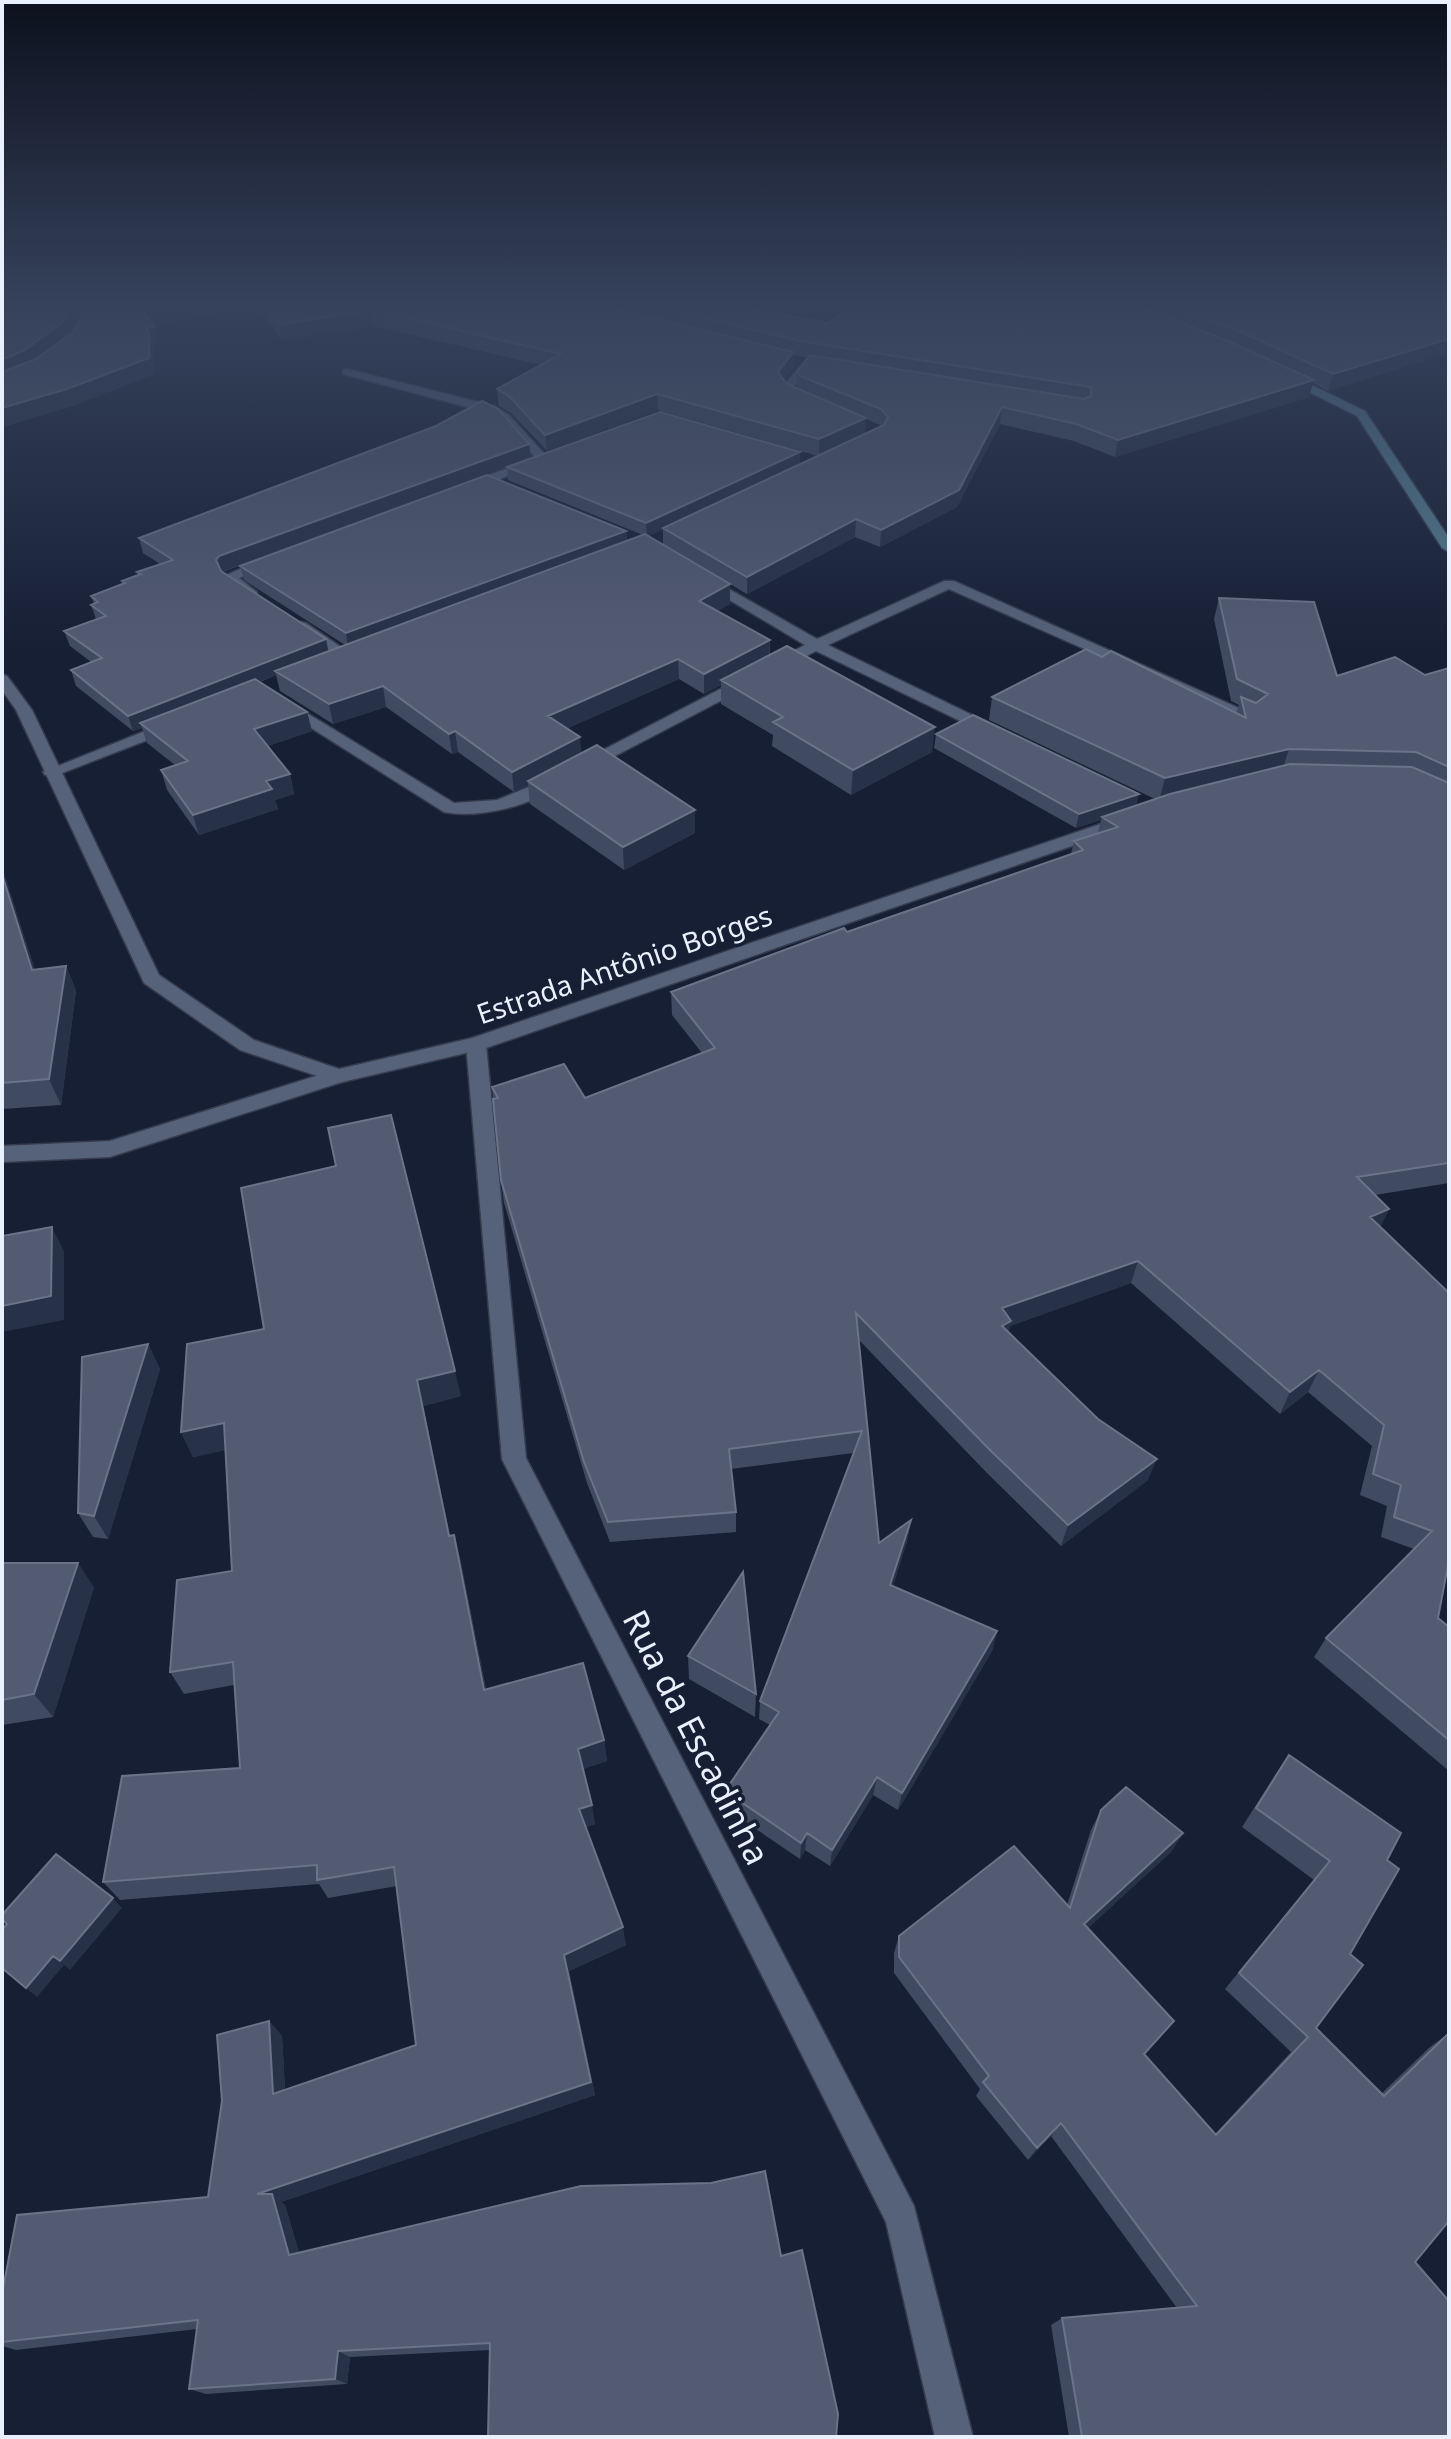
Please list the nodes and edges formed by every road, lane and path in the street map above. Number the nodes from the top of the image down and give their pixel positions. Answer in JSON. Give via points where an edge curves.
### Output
{"nodes":[{"id":1,"x":508,"y":421,"type":"edge"},
{"id":2,"x":1365,"y":421,"type":"edge"},
{"id":3,"x":558,"y":454,"type":"edge"},
{"id":4,"x":543,"y":459,"type":"junction"},
{"id":5,"x":488,"y":480,"type":"junction"},
{"id":6,"x":458,"y":491,"type":"edge"},
{"id":7,"x":517,"y":492,"type":"edge"},
{"id":8,"x":1449,"y":548,"type":"edge"},
{"id":9,"x":280,"y":556,"type":"edge"},
{"id":10,"x":686,"y":568,"type":"edge"},
{"id":11,"x":270,"y":606,"type":"edge"},
{"id":12,"x":283,"y":614,"type":"edge"},
{"id":13,"x":816,"y":645,"type":"junction"},
{"id":14,"x":1095,"y":647,"type":"junction"},
{"id":15,"x":362,"y":650,"type":"edge"},
{"id":16,"x":1070,"y":662,"type":"edge"},
{"id":17,"x":2,"y":679,"type":"edge"},
{"id":18,"x":275,"y":699,"type":"edge"},
{"id":19,"x":191,"y":717,"type":"edge"},
{"id":20,"x":1251,"y":717,"type":"edge"},
{"id":21,"x":1008,"y":738,"type":"edge"},
{"id":22,"x":51,"y":772,"type":"junction"},
{"id":23,"x":1143,"y":815,"type":"edge"},
{"id":24,"x":476,"y":1044,"type":"junction"},
{"id":25,"x":338,"y":1076,"type":"junction"},
{"id":26,"x":2,"y":1154,"type":"edge"},
{"id":27,"x":954,"y":2437,"type":"edge"}],
"edges":[{"from":1,"to":4,"type":"street"},
{"from":2,"to":8,"type":"main road"},
{"from":3,"to":4,"type":"street"},
{"from":4,"to":5,"type":"street"},
{"from":5,"to":6,"type":"street"},
{"from":5,"to":7,"type":"street"},
{"from":9,"to":11,"type":"street","via":[[229,577]]},
{"from":10,"to":13,"type":"street"},
{"from":12,"to":15,"type":"street","via":[[340,658]]},
{"from":13,"to":14,"type":"street","via":[[949,584]]},
{"from":13,"to":18,"type":"street","via":[[509,805],[473,811],[450,808]]},
{"from":13,"to":21,"type":"street","via":[[974,715]]},
{"from":14,"to":16,"type":"street"},
{"from":14,"to":20,"type":"street"},
{"from":17,"to":22,"type":"street","via":[[24,710]]},
{"from":19,"to":22,"type":"street"},
{"from":22,"to":25,"type":"street","via":[[151,979],[247,1045]]},
{"from":23,"to":24,"type":"street","name":"Estrada Antônio Borges"},
{"from":24,"to":25,"type":"street","name":"Estrada Antônio Borges"},
{"from":24,"to":27,"type":"street","name":"Rua da Escadinha","via":[[514,1459],[902,2218]]},
{"from":25,"to":26,"type":"street","name":"Estrada Antônio Borges","via":[[110,1149]]}]}
